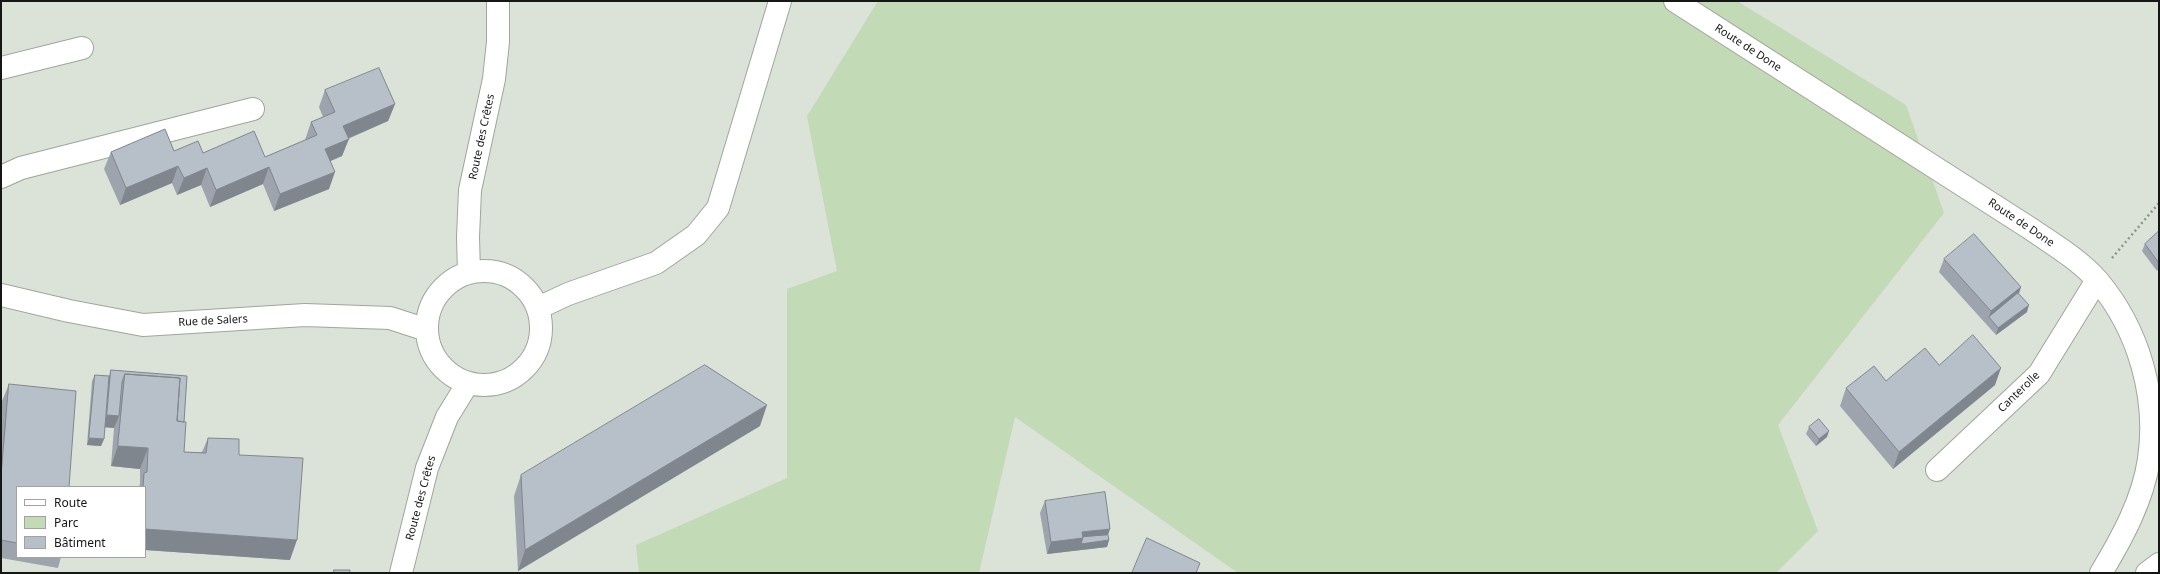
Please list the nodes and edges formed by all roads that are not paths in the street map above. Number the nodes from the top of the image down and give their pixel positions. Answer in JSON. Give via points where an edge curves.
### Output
{"nodes":[{"id":1,"x":498,"y":1,"type":"edge"},
{"id":2,"x":780,"y":1,"type":"edge"},
{"id":3,"x":1675,"y":1,"type":"edge"},
{"id":4,"x":82,"y":48,"type":"dead end"},
{"id":5,"x":1,"y":68,"type":"edge"},
{"id":6,"x":253,"y":109,"type":"dead end"},
{"id":7,"x":1,"y":177,"type":"edge"},
{"id":8,"x":469,"y":273,"type":"junction"},
{"id":9,"x":2096,"y":279,"type":"junction"},
{"id":10,"x":1,"y":294,"type":"edge"},
{"id":11,"x":538,"y":308,"type":"junction"},
{"id":12,"x":427,"y":330,"type":"junction"},
{"id":13,"x":468,"y":383,"type":"junction"},
{"id":14,"x":1937,"y":470,"type":"dead end"},
{"id":15,"x":2159,"y":564,"type":"edge"},
{"id":16,"x":401,"y":573,"type":"edge"},
{"id":17,"x":2101,"y":573,"type":"edge"},
{"id":18,"x":2147,"y":573,"type":"edge"}],
"edges":[{"from":1,"to":8,"type":"street","name":"Route des Crêtes","via":[[498,42],[494,79],[470,190]]},
{"from":2,"to":11,"type":"street","via":[[718,208],[696,235],[656,262],[568,294]]},
{"from":3,"to":9,"type":"street","name":"Route de Done","via":[[2031,229],[2075,260]]},
{"from":4,"to":5,"type":"street"},
{"from":6,"to":7,"type":"street","via":[[21,168]]},
{"from":8,"to":11,"type":"street","via":[[488,271],[507,275],[530,294]]},
{"from":8,"to":12,"type":"street","via":[[451,281],[440,292],[430,310]]},
{"from":9,"to":14,"type":"street","name":"Canterolle","via":[[2039,374]]},
{"from":9,"to":17,"type":"street","name":"Route de Done","via":[[2130,332],[2142,362],[2149,394],[2151,428],[2149,460],[2142,486],[2132,514]]},
{"from":10,"to":12,"type":"street","name":"Rue de Salers","via":[[69,311],[142,325],[320,316],[390,318]]},
{"from":11,"to":13,"type":"street","via":[[542,327],[540,341],[533,359],[522,371],[505,381],[488,385]]},
{"from":12,"to":13,"type":"street","via":[[431,349],[440,364],[455,377]]},
{"from":13,"to":16,"type":"street","name":"Route des Crêtes","via":[[448,417],[427,468]]},
{"from":15,"to":18,"type":"street"}]}
